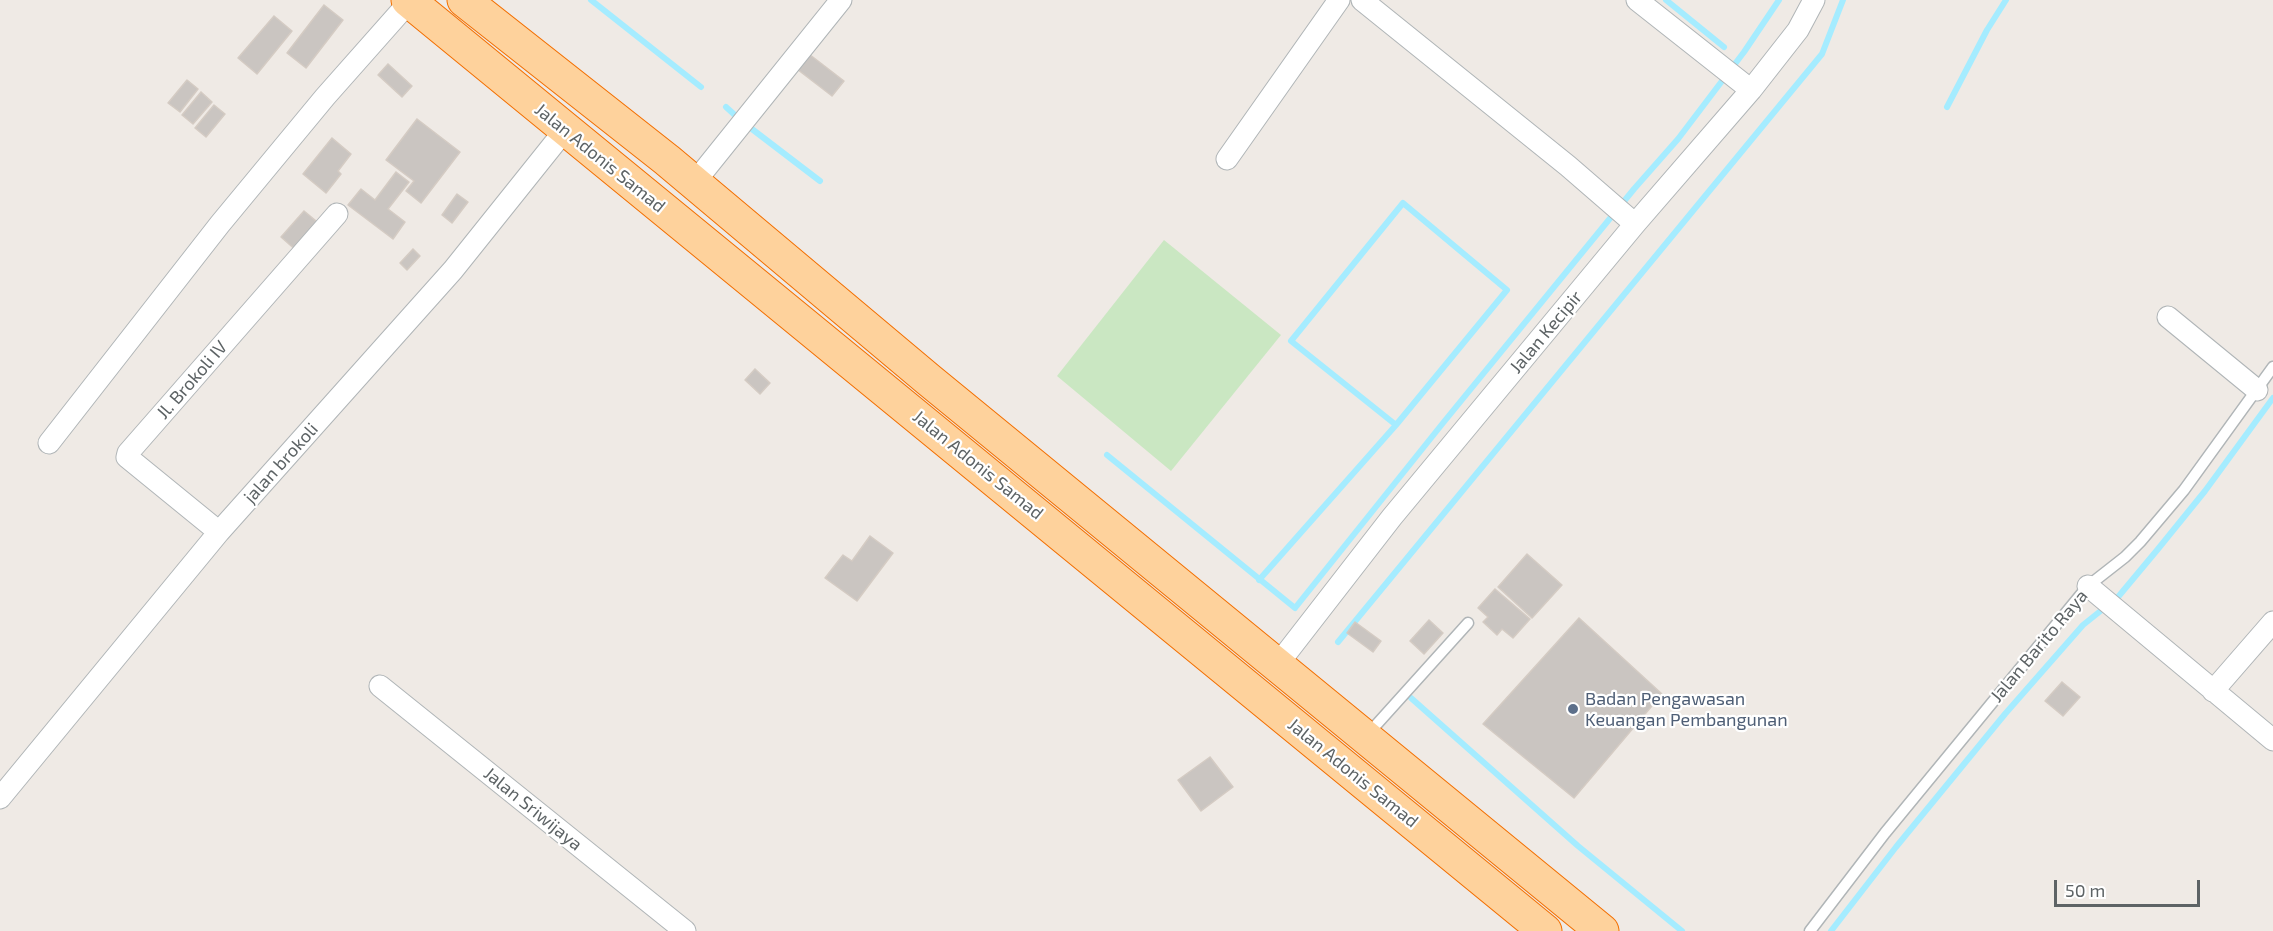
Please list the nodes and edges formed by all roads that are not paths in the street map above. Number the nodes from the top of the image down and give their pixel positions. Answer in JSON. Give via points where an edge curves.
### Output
{"nodes":[{"id":1,"x":841,"y":0,"type":"edge"},
{"id":2,"x":1339,"y":0,"type":"edge"},
{"id":3,"x":1362,"y":0,"type":"edge"},
{"id":4,"x":1637,"y":0,"type":"edge"},
{"id":5,"x":1814,"y":0,"type":"edge"},
{"id":6,"x":409,"y":1,"type":"edge"},
{"id":7,"x":477,"y":6,"type":"edge"},
{"id":8,"x":1734,"y":78,"type":"junction"},
{"id":9,"x":565,"y":130,"type":"junction"},
{"id":10,"x":1227,"y":159,"type":"dead end"},
{"id":11,"x":694,"y":183,"type":"junction"},
{"id":12,"x":337,"y":214,"type":"dead end"},
{"id":13,"x":1629,"y":219,"type":"junction"},
{"id":14,"x":2168,"y":317,"type":"dead end"},
{"id":15,"x":2273,"y":367,"type":"edge"},
{"id":16,"x":929,"y":380,"type":"junction"},
{"id":17,"x":2257,"y":390,"type":"junction"},
{"id":18,"x":907,"y":407,"type":"junction"},
{"id":19,"x":49,"y":443,"type":"dead end"},
{"id":20,"x":219,"y":532,"type":"junction"},
{"id":21,"x":2088,"y":586,"type":"junction"},
{"id":22,"x":2273,"y":622,"type":"edge"},
{"id":23,"x":1468,"y":623,"type":"dead end"},
{"id":24,"x":1278,"y":664,"type":"junction"},
{"id":25,"x":380,"y":686,"type":"dead end"},
{"id":26,"x":2213,"y":690,"type":"junction"},
{"id":27,"x":1365,"y":736,"type":"junction"},
{"id":28,"x":2273,"y":740,"type":"edge"},
{"id":29,"x":0,"y":798,"type":"edge"},
{"id":30,"x":685,"y":931,"type":"edge"},
{"id":31,"x":1545,"y":931,"type":"edge"},
{"id":32,"x":1602,"y":931,"type":"edge"},
{"id":33,"x":1810,"y":931,"type":"edge"}],
"edges":[{"from":1,"to":11,"type":"street"},
{"from":2,"to":10,"type":"street"},
{"from":3,"to":13,"type":"street"},
{"from":4,"to":8,"type":"street"},
{"from":5,"to":8,"type":"street","name":"Jalan Kecipir","via":[[1797,30]]},
{"from":6,"to":9,"type":"highway","name":"Jalan Adonis Samad"},
{"from":6,"to":19,"type":"street","via":[[220,224]]},
{"from":7,"to":11,"type":"highway"},
{"from":8,"to":13,"type":"street","name":"Jalan Kecipir"},
{"from":9,"to":18,"type":"highway","name":"Jalan Adonis Samad"},
{"from":9,"to":20,"type":"street","name":"jalan brokoli","via":[[453,270]]},
{"from":11,"to":16,"type":"highway"},
{"from":12,"to":20,"type":"street","name":"Jl. Brokoli IV","via":[[128,453],[127,457]]},
{"from":13,"to":24,"type":"street","name":"Jalan Kecipir"},
{"from":14,"to":17,"type":"street"},
{"from":15,"to":17,"type":"lane","name":"Jalan Barito Raya"},
{"from":16,"to":18,"type":"highway"},
{"from":16,"to":24,"type":"highway"},
{"from":17,"to":21,"type":"lane","name":"Jalan Barito Raya","via":[[2184,490],[2140,542]]},
{"from":18,"to":31,"type":"highway","name":"Jalan Adonis Samad"},
{"from":20,"to":29,"type":"street","name":"jalan brokoli"},
{"from":21,"to":26,"type":"street"},
{"from":21,"to":33,"type":"lane","name":"Jalan Barito Raya","via":[[1885,833]]},
{"from":22,"to":26,"type":"street"},
{"from":23,"to":27,"type":"lane"},
{"from":24,"to":27,"type":"highway"},
{"from":25,"to":30,"type":"street","name":"Jalan Sriwijaya"},
{"from":26,"to":28,"type":"street"},
{"from":27,"to":32,"type":"highway"}]}
